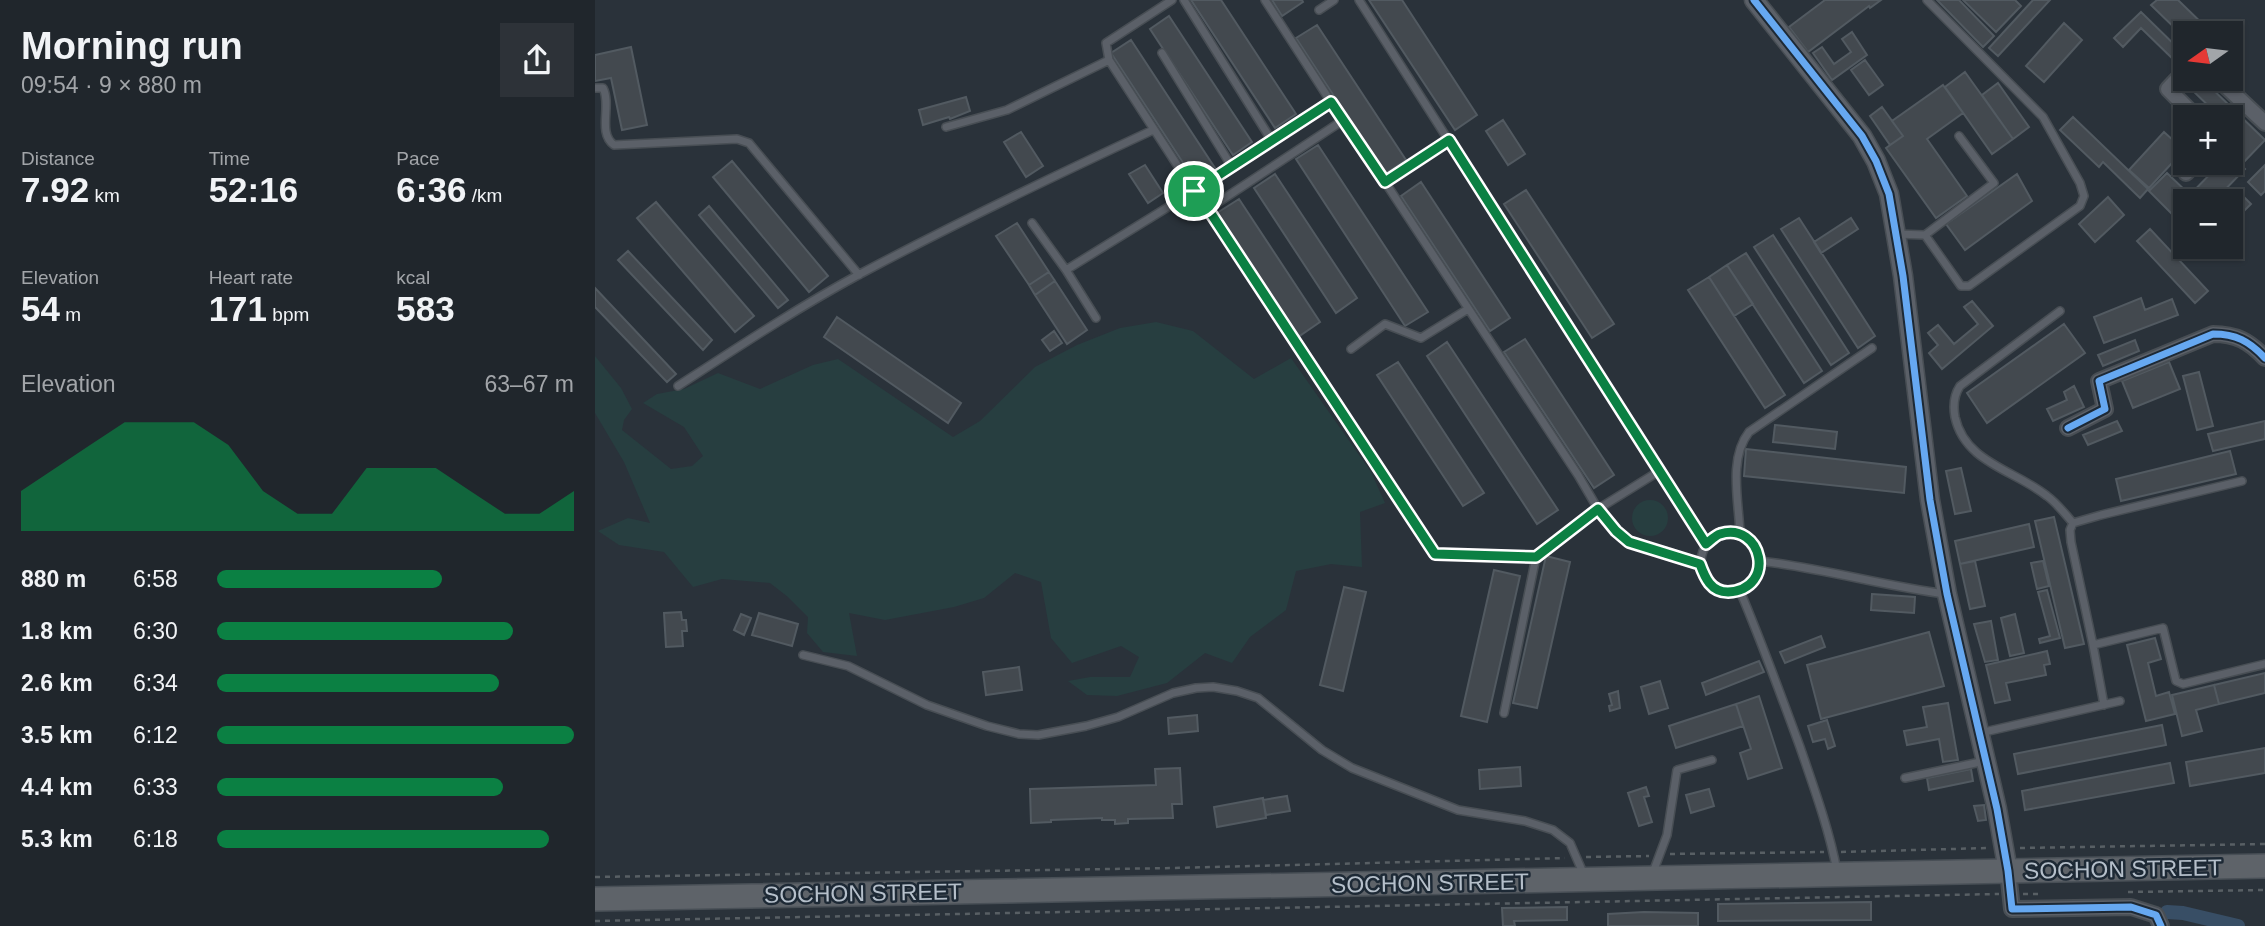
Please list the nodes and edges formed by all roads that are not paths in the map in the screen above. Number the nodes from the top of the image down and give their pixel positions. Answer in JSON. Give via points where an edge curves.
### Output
{"nodes":[{"id":1,"x":1172,"y":0,"type":"edge"},
{"id":2,"x":1184,"y":0,"type":"edge"},
{"id":3,"x":1265,"y":0,"type":"edge"},
{"id":4,"x":1334,"y":0,"type":"edge"},
{"id":5,"x":1359,"y":0,"type":"edge"},
{"id":6,"x":1755,"y":0,"type":"edge"},
{"id":7,"x":1927,"y":0,"type":"edge"},
{"id":8,"x":1319,"y":10,"type":"dead end"},
{"id":9,"x":1162,"y":53,"type":"dead end"},
{"id":10,"x":1109,"y":60,"type":"junction"},
{"id":11,"x":2173,"y":84,"type":"edge"},
{"id":12,"x":595,"y":88,"type":"edge"},
{"id":13,"x":2231,"y":91,"type":"edge"},
{"id":14,"x":1331,"y":102,"type":"junction"},
{"id":15,"x":2184,"y":105,"type":"edge"},
{"id":16,"x":1342,"y":121,"type":"junction"},
{"id":17,"x":2265,"y":123,"type":"edge"},
{"id":18,"x":946,"y":127,"type":"dead end"},
{"id":19,"x":1153,"y":130,"type":"junction"},
{"id":20,"x":1959,"y":136,"type":"dead end"},
{"id":21,"x":1449,"y":140,"type":"junction"},
{"id":22,"x":1272,"y":141,"type":"junction"},
{"id":23,"x":1232,"y":167,"type":"junction"},
{"id":24,"x":1385,"y":182,"type":"junction"},
{"id":25,"x":1194,"y":191,"type":"junction"},
{"id":26,"x":1208,"y":209,"type":"junction"},
{"id":27,"x":1032,"y":223,"type":"dead end"},
{"id":28,"x":1895,"y":234,"type":"junction"},
{"id":29,"x":1925,"y":235,"type":"junction"},
{"id":30,"x":1066,"y":270,"type":"junction"},
{"id":31,"x":859,"y":275,"type":"junction"},
{"id":32,"x":1468,"y":309,"type":"junction"},
{"id":33,"x":2060,"y":310,"type":"dead end"},
{"id":34,"x":1096,"y":318,"type":"dead end"},
{"id":35,"x":1872,"y":348,"type":"dead end"},
{"id":36,"x":1351,"y":349,"type":"dead end"},
{"id":37,"x":2265,"y":358,"type":"edge"},
{"id":38,"x":678,"y":386,"type":"dead end"},
{"id":39,"x":2068,"y":428,"type":"dead end"},
{"id":40,"x":1661,"y":470,"type":"junction"},
{"id":41,"x":2242,"y":481,"type":"dead end"},
{"id":42,"x":1598,"y":509,"type":"junction"},
{"id":43,"x":2073,"y":523,"type":"junction"},
{"id":44,"x":1740,"y":534,"type":"junction"},
{"id":45,"x":1706,"y":544,"type":"junction"},
{"id":46,"x":1536,"y":557,"type":"junction"},
{"id":47,"x":1760,"y":561,"type":"junction"},
{"id":48,"x":1700,"y":564,"type":"junction"},
{"id":49,"x":1741,"y":591,"type":"junction"},
{"id":50,"x":1947,"y":594,"type":"junction"},
{"id":51,"x":2092,"y":645,"type":"junction"},
{"id":52,"x":803,"y":654,"type":"dead end"},
{"id":53,"x":2265,"y":664,"type":"edge"},
{"id":54,"x":2119,"y":701,"type":"dead end"},
{"id":55,"x":2104,"y":705,"type":"junction"},
{"id":56,"x":1504,"y":713,"type":"dead end"},
{"id":57,"x":1980,"y":733,"type":"junction"},
{"id":58,"x":1712,"y":760,"type":"dead end"},
{"id":59,"x":1986,"y":761,"type":"junction"},
{"id":60,"x":1905,"y":778,"type":"dead end"},
{"id":61,"x":2265,"y":866,"type":"edge"},
{"id":62,"x":1838,"y":876,"type":"junction"},
{"id":63,"x":1586,"y":879,"type":"junction"},
{"id":64,"x":1650,"y":879,"type":"junction"},
{"id":65,"x":2009,"y":883,"type":"junction"},
{"id":66,"x":595,"y":899,"type":"edge"},
{"id":67,"x":2161,"y":926,"type":"edge"}],
"edges":[{"from":1,"to":10,"type":"lane","via":[[1106,43]]},
{"from":2,"to":22,"type":"lane"},
{"from":3,"to":14,"type":"lane"},
{"from":4,"to":8,"type":"lane"},
{"from":5,"to":21,"type":"lane"},
{"from":6,"to":28,"type":"street","via":[[1862,135],[1889,194]]},
{"from":7,"to":29,"type":"lane","via":[[2043,117],[2084,197],[2080,206],[1969,286],[1961,286]]},
{"from":9,"to":23,"type":"lane"},
{"from":10,"to":18,"type":"lane","via":[[1007,110]]},
{"from":10,"to":19,"type":"lane"},
{"from":11,"to":15,"type":"street","via":[[2168,89]]},
{"from":12,"to":31,"type":"lane","via":[[603,89],[607,96],[606,134],[614,145],[737,139],[749,143]]},
{"from":13,"to":17,"type":"street"},
{"from":14,"to":16,"type":"lane"},
{"from":14,"to":22,"type":"lane"},
{"from":16,"to":24,"type":"lane"},
{"from":16,"to":26,"type":"lane"},
{"from":19,"to":25,"type":"lane"},
{"from":19,"to":31,"type":"lane"},
{"from":20,"to":29,"type":"lane","via":[[1994,183]]},
{"from":21,"to":24,"type":"lane"},
{"from":21,"to":40,"type":"lane"},
{"from":22,"to":23,"type":"lane"},
{"from":23,"to":25,"type":"lane"},
{"from":24,"to":32,"type":"lane"},
{"from":25,"to":26,"type":"lane"},
{"from":25,"to":30,"type":"lane"},
{"from":26,"to":46,"type":"lane","via":[[1435,554]]},
{"from":27,"to":30,"type":"lane"},
{"from":28,"to":29,"type":"lane"},
{"from":28,"to":50,"type":"street"},
{"from":30,"to":34,"type":"lane"},
{"from":31,"to":38,"type":"lane"},
{"from":32,"to":36,"type":"lane","via":[[1421,338],[1385,324]]},
{"from":32,"to":42,"type":"lane"},
{"from":33,"to":43,"type":"lane","via":[[1960,386],[1954,409],[1969,447],[2048,496]]},
{"from":35,"to":44,"type":"lane","via":[[1749,432],[1740,443]]},
{"from":37,"to":39,"type":"street","via":[[2242,338],[2213,334],[2099,381],[2105,409]]},
{"from":40,"to":42,"type":"lane"},
{"from":40,"to":45,"type":"lane"},
{"from":41,"to":43,"type":"lane"},
{"from":42,"to":46,"type":"lane"},
{"from":42,"to":48,"type":"lane","via":[[1629,542]]},
{"from":43,"to":51,"type":"lane","via":[[2070,542]]},
{"from":44,"to":45,"type":"lane","via":[[1719,534]]},
{"from":44,"to":47,"type":"lane","via":[[1754,544]]},
{"from":45,"to":48,"type":"lane"},
{"from":46,"to":56,"type":"lane"},
{"from":47,"to":49,"type":"lane","via":[[1755,579]]},
{"from":47,"to":50,"type":"lane"},
{"from":48,"to":49,"type":"lane","via":[[1706,581],[1714,587],[1722,592]]},
{"from":49,"to":62,"type":"lane","via":[[1814,788]]},
{"from":50,"to":57,"type":"street"},
{"from":51,"to":53,"type":"lane","via":[[2163,628],[2176,681],[2183,684]]},
{"from":51,"to":55,"type":"lane"},
{"from":52,"to":63,"type":"lane","via":[[848,666],[927,705],[1019,734],[1086,726],[1196,688],[1237,691],[1258,698],[1352,768],[1458,810],[1553,830],[1570,843]]},
{"from":54,"to":55,"type":"lane"},
{"from":55,"to":57,"type":"lane"},
{"from":57,"to":59,"type":"street"},
{"from":58,"to":64,"type":"lane","via":[[1677,770],[1667,835]]},
{"from":59,"to":60,"type":"lane"},
{"from":59,"to":65,"type":"street"},
{"from":61,"to":65,"type":"main road","name":"SOCHON STREET"},
{"from":62,"to":64,"type":"main road","name":"SOCHON STREET"},
{"from":62,"to":65,"type":"main road","name":"SOCHON STREET"},
{"from":63,"to":64,"type":"main road","name":"SOCHON STREET"},
{"from":63,"to":66,"type":"main road","name":"SOCHON STREET"},
{"from":65,"to":67,"type":"street","via":[[2012,909],[2131,907],[2156,915]]}]}
